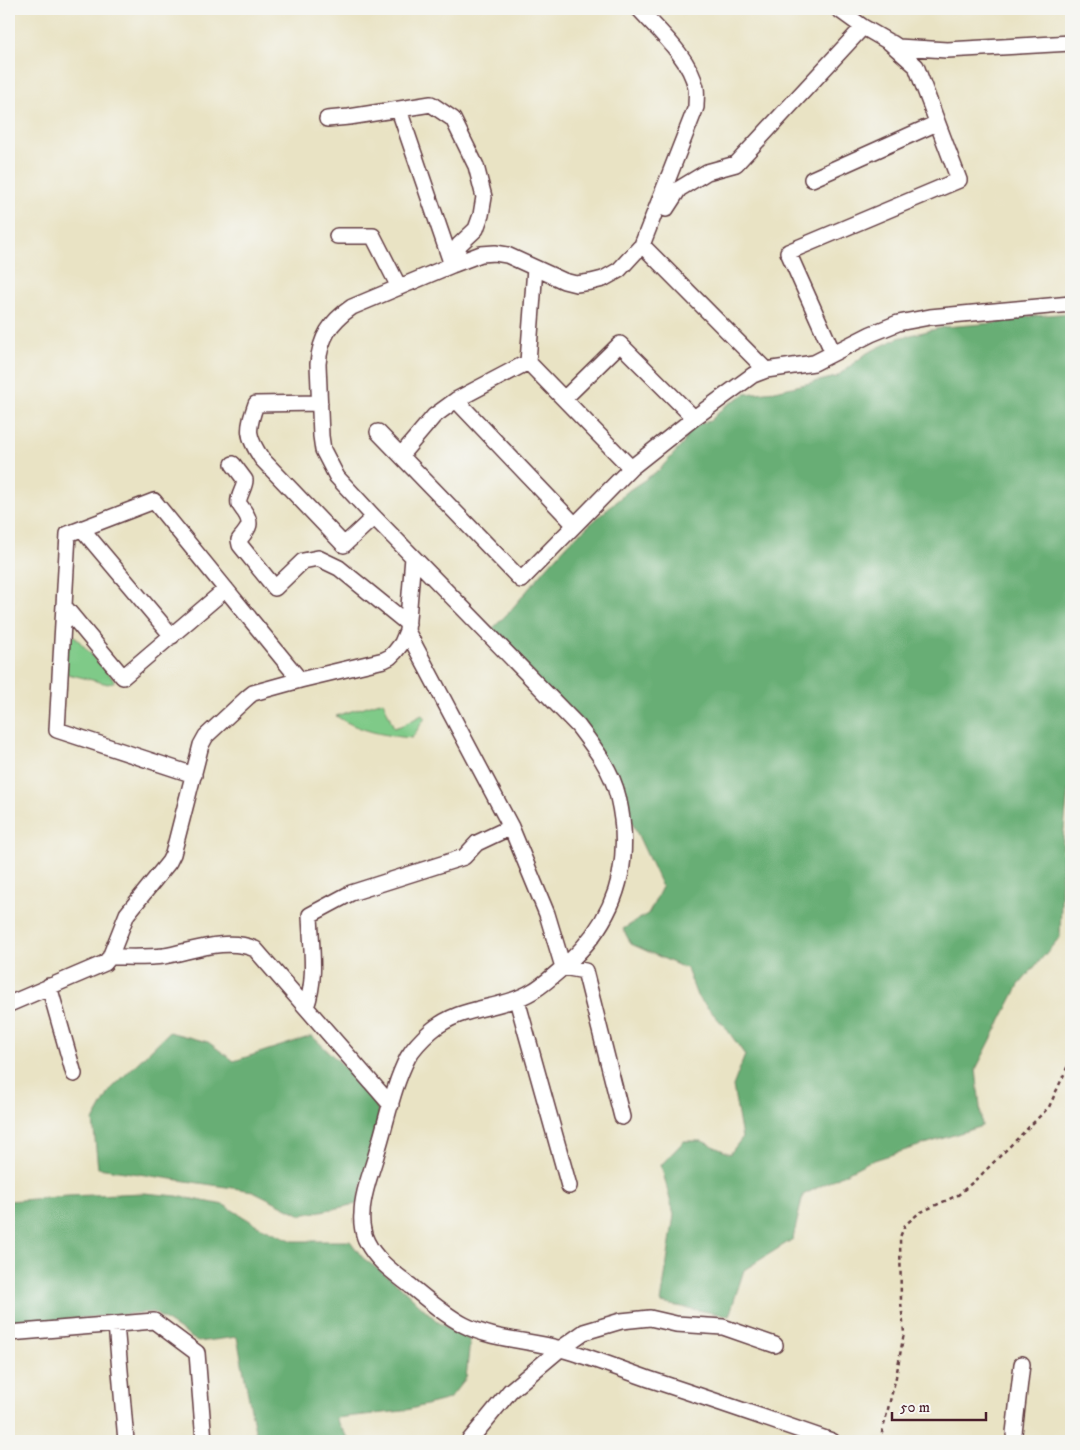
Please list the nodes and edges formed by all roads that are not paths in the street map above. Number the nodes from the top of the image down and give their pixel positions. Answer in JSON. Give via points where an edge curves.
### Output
{"nodes":[{"id":1,"x":639,"y":9,"type":"edge"},
{"id":2,"x":838,"y":9,"type":"edge"},
{"id":3,"x":863,"y":27,"type":"junction"},
{"id":4,"x":889,"y":42,"type":"junction"},
{"id":5,"x":1071,"y":43,"type":"edge"},
{"id":6,"x":400,"y":110,"type":"junction"},
{"id":7,"x":327,"y":119,"type":"dead end"},
{"id":8,"x":937,"y":123,"type":"junction"},
{"id":9,"x":812,"y":179,"type":"dead end"},
{"id":10,"x":658,"y":204,"type":"junction"},
{"id":11,"x":336,"y":236,"type":"dead end"},
{"id":12,"x":642,"y":245,"type":"junction"},
{"id":13,"x":453,"y":264,"type":"junction"},
{"id":14,"x":535,"y":268,"type":"junction"},
{"id":15,"x":399,"y":287,"type":"junction"},
{"id":16,"x":1071,"y":304,"type":"edge"},
{"id":17,"x":834,"y":353,"type":"junction"},
{"id":18,"x":528,"y":362,"type":"junction"},
{"id":19,"x":766,"y":370,"type":"junction"},
{"id":20,"x":564,"y":399,"type":"junction"},
{"id":21,"x":456,"y":400,"type":"junction"},
{"id":22,"x":320,"y":404,"type":"junction"},
{"id":23,"x":694,"y":418,"type":"junction"},
{"id":24,"x":378,"y":432,"type":"dead end"},
{"id":25,"x":400,"y":455,"type":"junction"},
{"id":26,"x":233,"y":464,"type":"dead end"},
{"id":27,"x":631,"y":468,"type":"junction"},
{"id":28,"x":374,"y":517,"type":"junction"},
{"id":29,"x":575,"y":525,"type":"junction"},
{"id":30,"x":82,"y":529,"type":"junction"},
{"id":31,"x":413,"y":557,"type":"junction"},
{"id":32,"x":226,"y":589,"type":"junction"},
{"id":33,"x":64,"y":606,"type":"junction"},
{"id":34,"x":407,"y":627,"type":"junction"},
{"id":35,"x":172,"y":636,"type":"junction"},
{"id":36,"x":300,"y":680,"type":"junction"},
{"id":37,"x":194,"y":774,"type":"junction"},
{"id":38,"x":510,"y":827,"type":"junction"},
{"id":39,"x":110,"y":957,"type":"junction"},
{"id":40,"x":563,"y":967,"type":"junction"},
{"id":41,"x":49,"y":986,"type":"junction"},
{"id":42,"x":517,"y":1000,"type":"junction"},
{"id":43,"x":9,"y":1004,"type":"edge"},
{"id":44,"x":306,"y":1007,"type":"junction"},
{"id":45,"x":74,"y":1074,"type":"dead end"},
{"id":46,"x":391,"y":1105,"type":"junction"},
{"id":47,"x":622,"y":1117,"type":"dead end"},
{"id":48,"x":569,"y":1186,"type":"dead end"},
{"id":49,"x":116,"y":1324,"type":"junction"},
{"id":50,"x":9,"y":1333,"type":"edge"},
{"id":51,"x":775,"y":1345,"type":"dead end"},
{"id":52,"x":560,"y":1349,"type":"junction"},
{"id":53,"x":1022,"y":1364,"type":"dead end"},
{"id":54,"x":126,"y":1441,"type":"edge"},
{"id":55,"x":204,"y":1441,"type":"edge"},
{"id":56,"x":468,"y":1441,"type":"edge"},
{"id":57,"x":832,"y":1441,"type":"edge"},
{"id":58,"x":1015,"y":1441,"type":"edge"}],
"edges":[{"from":1,"to":10,"type":"street","via":[[681,56],[696,89],[696,107]]},
{"from":2,"to":3,"type":"street"},
{"from":3,"to":4,"type":"street"},
{"from":3,"to":10,"type":"street","via":[[736,164],[707,172],[679,189],[666,209]]},
{"from":4,"to":5,"type":"street","via":[[898,47],[947,50]]},
{"from":4,"to":8,"type":"street","via":[[916,66]]},
{"from":6,"to":7,"type":"street"},
{"from":6,"to":13,"type":"street"},
{"from":6,"to":13,"type":"street","via":[[431,104],[453,119],[476,166],[484,197],[481,215],[476,229],[460,246]]},
{"from":8,"to":9,"type":"street"},
{"from":8,"to":17,"type":"street","via":[[959,180],[788,252]]},
{"from":10,"to":12,"type":"street"},
{"from":11,"to":15,"type":"street","via":[[373,236]]},
{"from":12,"to":14,"type":"street","via":[[620,270],[591,282],[576,284],[564,281]]},
{"from":12,"to":19,"type":"street"},
{"from":13,"to":14,"type":"street","via":[[495,253]]},
{"from":13,"to":15,"type":"street"},
{"from":14,"to":18,"type":"street"},
{"from":15,"to":22,"type":"street","via":[[352,307],[332,323],[319,354]]},
{"from":16,"to":17,"type":"street","via":[[898,323]]},
{"from":17,"to":19,"type":"street","via":[[814,363]]},
{"from":18,"to":20,"type":"street"},
{"from":18,"to":21,"type":"street"},
{"from":19,"to":23,"type":"street"},
{"from":20,"to":23,"type":"street","via":[[620,344]]},
{"from":20,"to":27,"type":"street"},
{"from":21,"to":25,"type":"street","via":[[434,416]]},
{"from":21,"to":29,"type":"street"},
{"from":22,"to":28,"type":"street","via":[[321,436],[328,462],[337,477]]},
{"from":22,"to":28,"type":"street","via":[[256,404],[249,426],[254,448],[344,545]]},
{"from":23,"to":27,"type":"street"},
{"from":24,"to":25,"type":"street"},
{"from":25,"to":29,"type":"street","via":[[521,580]]},
{"from":26,"to":34,"type":"street","via":[[245,480],[239,504],[249,518],[240,544],[275,588],[303,561],[318,558],[339,568]]},
{"from":27,"to":29,"type":"street"},
{"from":28,"to":31,"type":"street"},
{"from":30,"to":32,"type":"street","via":[[154,501]]},
{"from":30,"to":33,"type":"street","via":[[68,534]]},
{"from":30,"to":35,"type":"street"},
{"from":31,"to":34,"type":"street"},
{"from":31,"to":40,"type":"street","via":[[578,726],[596,749],[618,795],[624,844],[618,888],[600,925],[585,946]]},
{"from":32,"to":35,"type":"street"},
{"from":32,"to":36,"type":"street"},
{"from":33,"to":35,"type":"street","via":[[123,677]]},
{"from":33,"to":37,"type":"street","via":[[57,730]]},
{"from":34,"to":36,"type":"street","via":[[402,642],[384,660]]},
{"from":34,"to":38,"type":"street"},
{"from":36,"to":37,"type":"street","via":[[248,697],[206,736]]},
{"from":37,"to":39,"type":"street","via":[[173,854],[127,914]]},
{"from":38,"to":40,"type":"street","via":[[547,914]]},
{"from":38,"to":44,"type":"street","via":[[476,844],[464,857],[351,893],[310,915],[312,973]]},
{"from":39,"to":41,"type":"street","via":[[105,963]]},
{"from":39,"to":44,"type":"street","via":[[162,956],[207,947],[247,946],[255,950]]},
{"from":40,"to":42,"type":"street"},
{"from":40,"to":47,"type":"street","via":[[586,971]]},
{"from":41,"to":43,"type":"street"},
{"from":41,"to":45,"type":"street"},
{"from":42,"to":46,"type":"street","via":[[442,1021],[410,1055]]},
{"from":42,"to":48,"type":"street"},
{"from":44,"to":46,"type":"street"},
{"from":46,"to":52,"type":"street","via":[[365,1192],[362,1214],[366,1240],[372,1251],[442,1312],[466,1326],[488,1334]]},
{"from":49,"to":50,"type":"street"},
{"from":49,"to":54,"type":"street"},
{"from":49,"to":55,"type":"street","via":[[154,1321],[197,1354]]},
{"from":51,"to":52,"type":"street","via":[[723,1327],[676,1324],[650,1318],[621,1321],[584,1332]]},
{"from":52,"to":56,"type":"street","via":[[510,1391]]},
{"from":52,"to":57,"type":"street"},
{"from":53,"to":58,"type":"street"}]}
